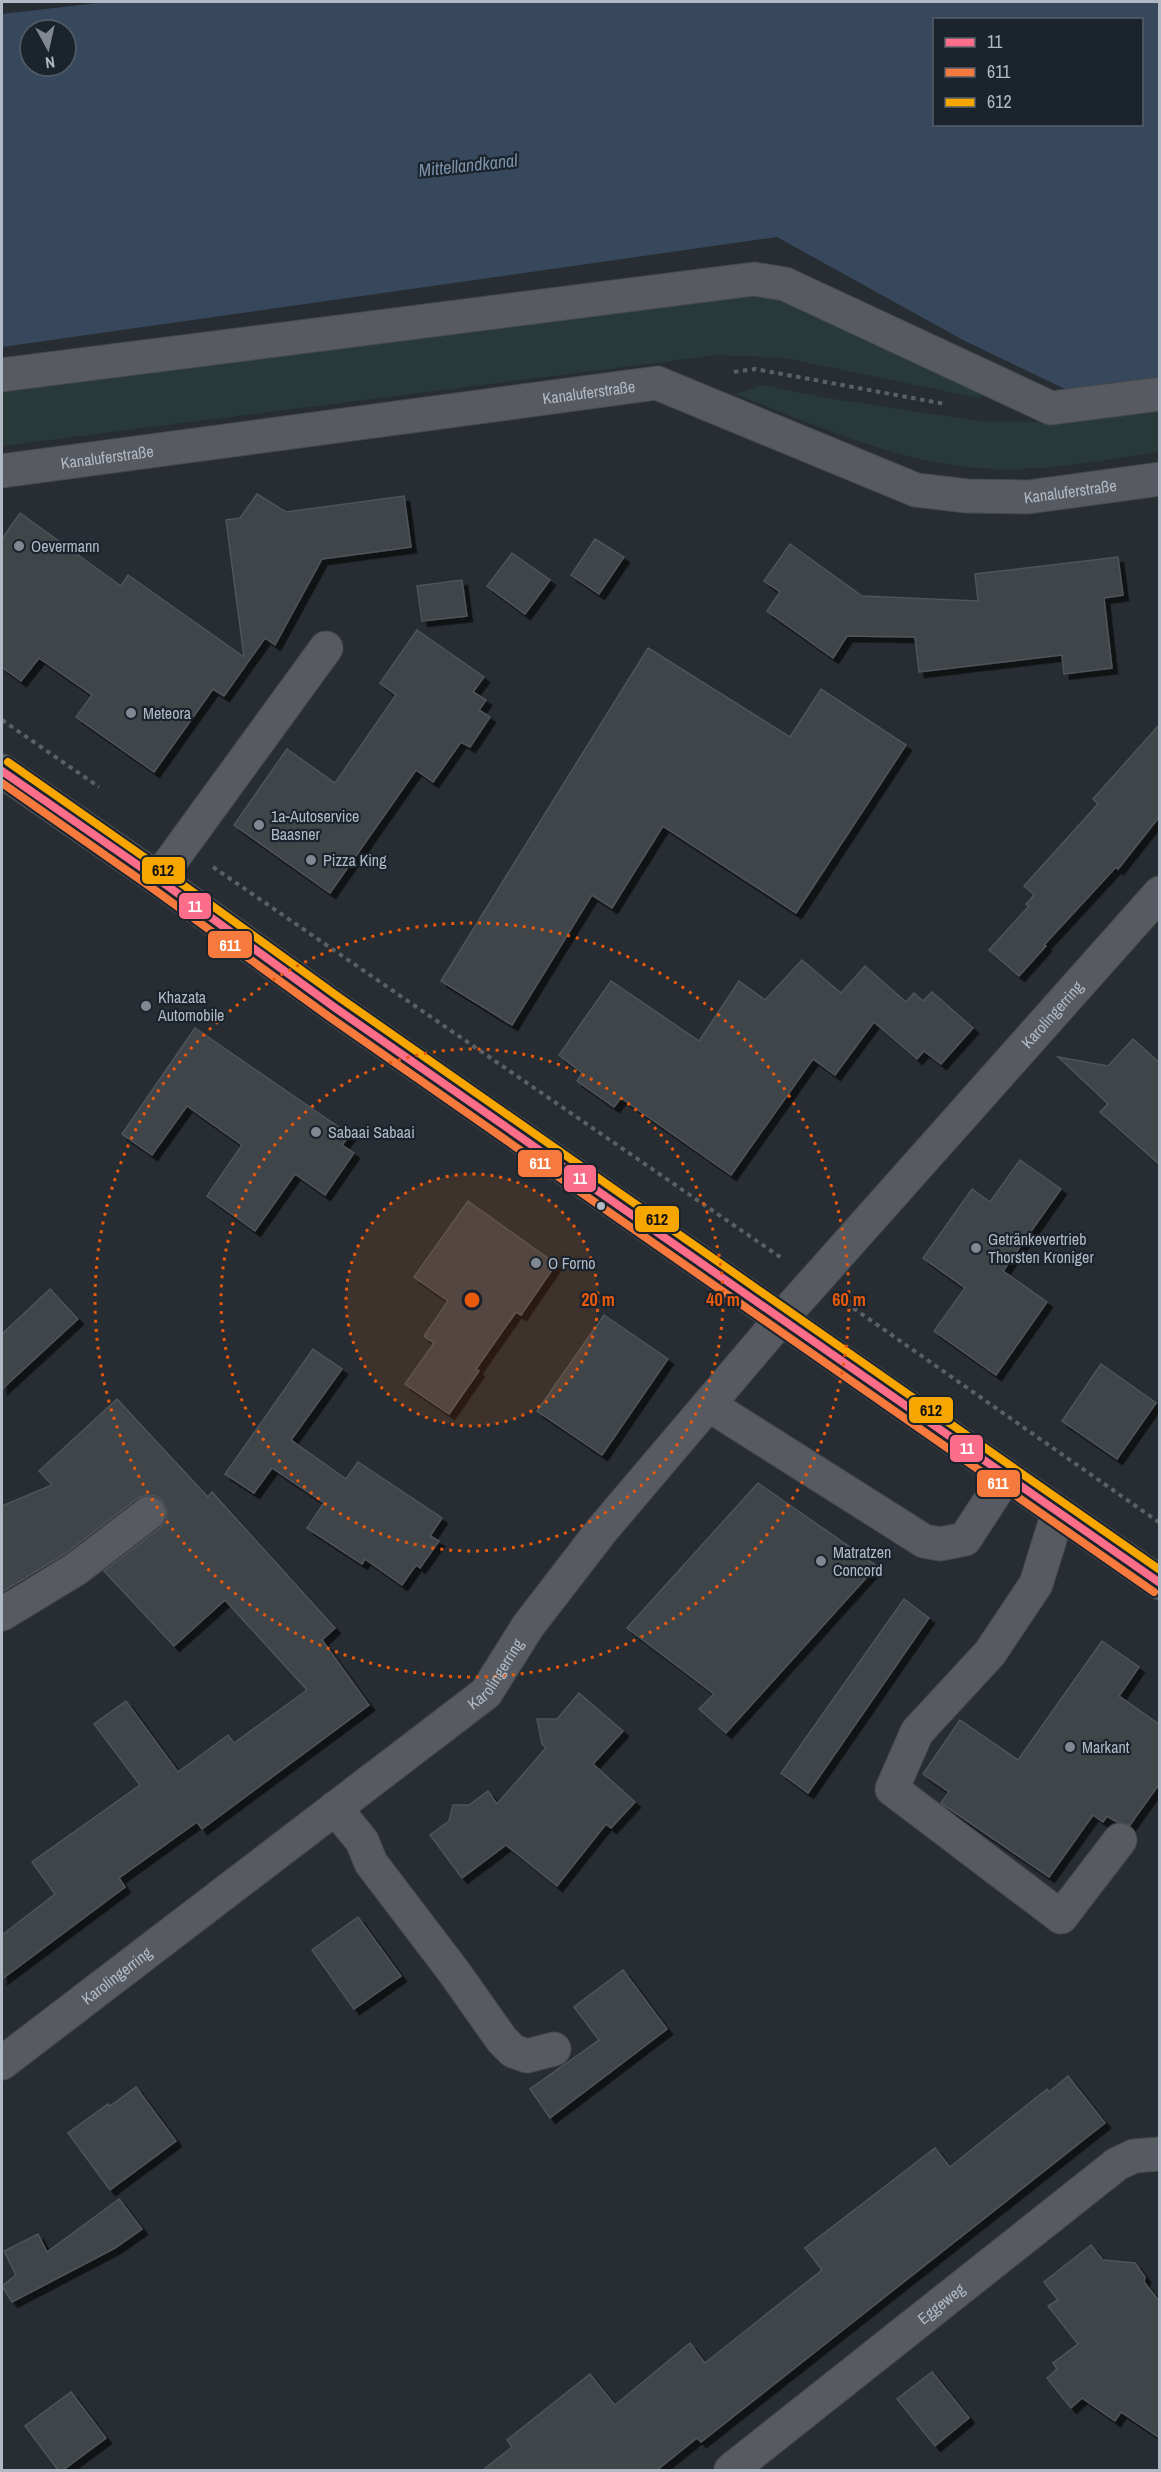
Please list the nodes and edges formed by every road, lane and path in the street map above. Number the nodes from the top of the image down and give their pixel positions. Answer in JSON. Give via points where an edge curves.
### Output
{"nodes":[{"id":1,"x":733,"y":372,"type":"dead end"},
{"id":2,"x":2,"y":375,"type":"edge"},
{"id":3,"x":1160,"y":394,"type":"edge"},
{"id":4,"x":948,"y":404,"type":"dead end"},
{"id":5,"x":2,"y":471,"type":"edge"},
{"id":6,"x":1160,"y":479,"type":"edge"},
{"id":7,"x":326,"y":648,"type":"dead end"},
{"id":8,"x":2,"y":720,"type":"edge"},
{"id":9,"x":2,"y":771,"type":"edge"},
{"id":10,"x":106,"y":793,"type":"dead end"},
{"id":11,"x":183,"y":846,"type":"junction"},
{"id":12,"x":158,"y":879,"type":"junction"},
{"id":13,"x":1160,"y":893,"type":"edge"},
{"id":14,"x":814,"y":1281,"type":"junction"},
{"id":15,"x":781,"y":1319,"type":"junction"},
{"id":16,"x":708,"y":1405,"type":"junction"},
{"id":17,"x":1006,"y":1476,"type":"junction"},
{"id":18,"x":149,"y":1513,"type":"dead end"},
{"id":19,"x":1058,"y":1513,"type":"junction"},
{"id":20,"x":1160,"y":1523,"type":"edge"},
{"id":21,"x":1160,"y":1583,"type":"edge"},
{"id":22,"x":2,"y":1614,"type":"edge"},
{"id":23,"x":335,"y":1809,"type":"junction"},
{"id":24,"x":1120,"y":1840,"type":"dead end"},
{"id":25,"x":554,"y":2049,"type":"dead end"},
{"id":26,"x":2,"y":2063,"type":"edge"},
{"id":27,"x":1160,"y":2154,"type":"edge"},
{"id":28,"x":731,"y":2470,"type":"edge"}],
"edges":[{"from":1,"to":4,"type":"path","via":[[755,369]]},
{"from":2,"to":3,"type":"street","via":[[754,279],[785,284],[1051,408]]},
{"from":5,"to":6,"type":"street","name":"Kanaluferstraße","via":[[657,383],[916,490],[1028,497]]},
{"from":7,"to":11,"type":"street"},
{"from":8,"to":10,"type":"path"},
{"from":9,"to":12,"type":"main road"},
{"from":11,"to":12,"type":"street"},
{"from":11,"to":14,"type":"path"},
{"from":12,"to":15,"type":"main road"},
{"from":13,"to":14,"type":"street","name":"Karolingerring"},
{"from":14,"to":15,"type":"street","name":"Karolingerring"},
{"from":14,"to":20,"type":"path"},
{"from":15,"to":16,"type":"street","name":"Karolingerring"},
{"from":15,"to":17,"type":"main road"},
{"from":16,"to":17,"type":"street","via":[[924,1541],[940,1544],[965,1539]]},
{"from":16,"to":23,"type":"street","name":"Karolingerring","via":[[602,1530],[528,1626],[486,1693]]},
{"from":17,"to":19,"type":"main road"},
{"from":18,"to":22,"type":"street","via":[[76,1569]]},
{"from":19,"to":21,"type":"main road"},
{"from":19,"to":24,"type":"street","via":[[1036,1584],[990,1653],[917,1732],[892,1789],[1061,1917]]},
{"from":23,"to":25,"type":"street","via":[[362,1841],[371,1863],[501,2040],[513,2051],[527,2056]]},
{"from":23,"to":26,"type":"street","name":"Karolingerring"},
{"from":27,"to":28,"type":"street","name":"Eggeweg","via":[[1134,2156],[1117,2164]]}]}
